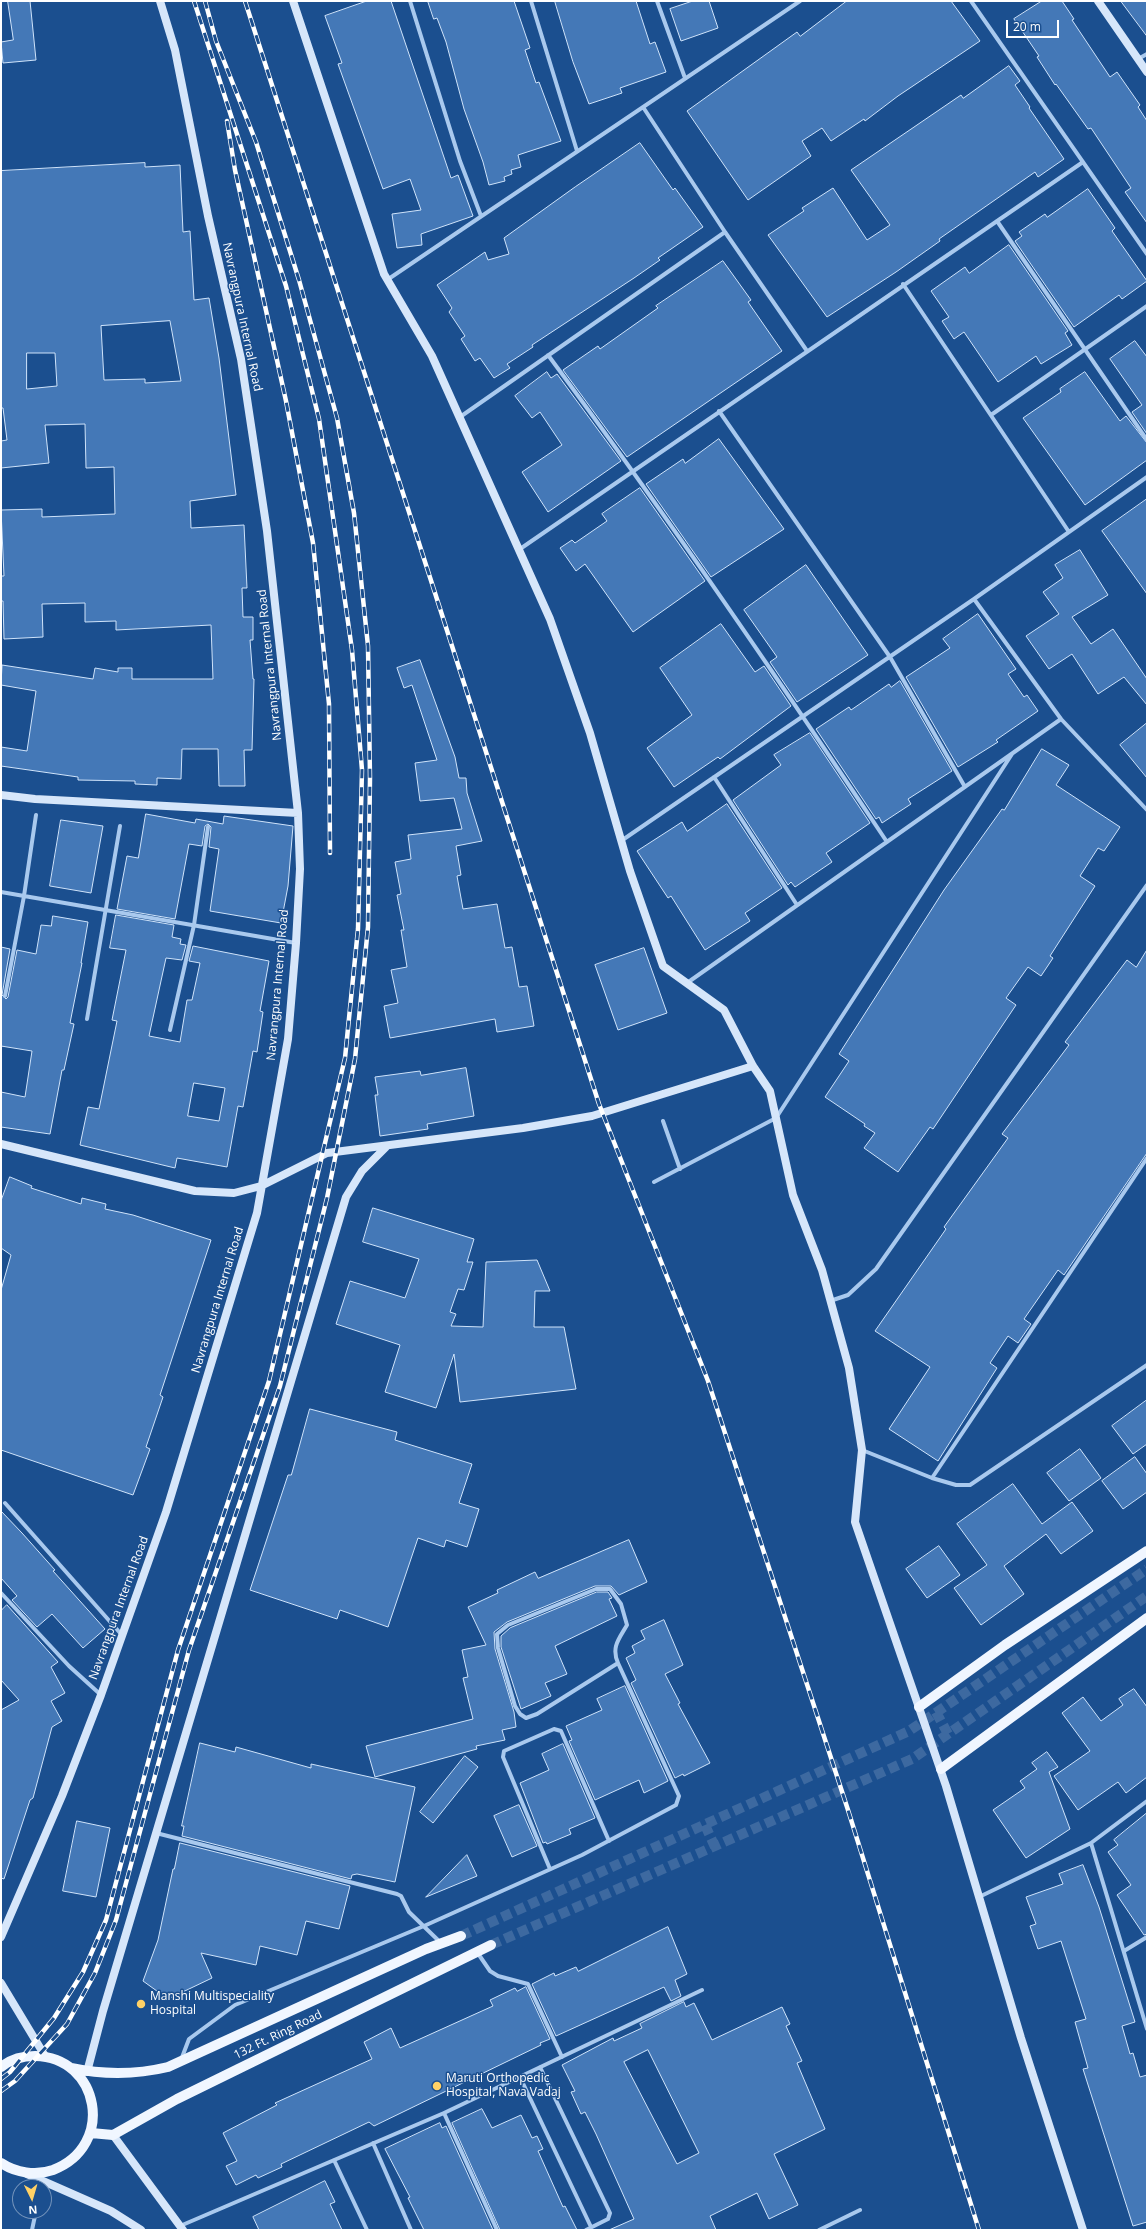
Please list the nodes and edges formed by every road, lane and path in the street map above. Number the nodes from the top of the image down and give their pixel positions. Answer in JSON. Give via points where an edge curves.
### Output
{"nodes":[{"id":1,"x":160,"y":1,"type":"edge"},
{"id":2,"x":293,"y":1,"type":"edge"},
{"id":3,"x":410,"y":1,"type":"edge"},
{"id":4,"x":531,"y":1,"type":"edge"},
{"id":5,"x":657,"y":1,"type":"edge"},
{"id":6,"x":800,"y":1,"type":"edge"},
{"id":7,"x":971,"y":1,"type":"edge"},
{"id":8,"x":1098,"y":1,"type":"edge"},
{"id":9,"x":1147,"y":54,"type":"edge"},
{"id":10,"x":1138,"y":60,"type":"junction"},
{"id":11,"x":1147,"y":72,"type":"edge"},
{"id":12,"x":686,"y":78,"type":"junction"},
{"id":13,"x":643,"y":107,"type":"junction"},
{"id":14,"x":577,"y":151,"type":"junction"},
{"id":15,"x":1083,"y":162,"type":"junction"},
{"id":16,"x":481,"y":216,"type":"junction"},
{"id":17,"x":997,"y":221,"type":"junction"},
{"id":18,"x":725,"y":232,"type":"junction"},
{"id":19,"x":1147,"y":254,"type":"edge"},
{"id":20,"x":387,"y":280,"type":"junction"},
{"id":21,"x":903,"y":284,"type":"junction"},
{"id":22,"x":1147,"y":306,"type":"edge"},
{"id":23,"x":1086,"y":350,"type":"junction"},
{"id":24,"x":807,"y":351,"type":"junction"},
{"id":25,"x":548,"y":355,"type":"junction"},
{"id":26,"x":719,"y":411,"type":"junction"},
{"id":27,"x":991,"y":415,"type":"junction"},
{"id":28,"x":460,"y":417,"type":"junction"},
{"id":29,"x":1147,"y":440,"type":"edge"},
{"id":30,"x":633,"y":471,"type":"junction"},
{"id":31,"x":1147,"y":477,"type":"edge"},
{"id":32,"x":1069,"y":532,"type":"junction"},
{"id":33,"x":520,"y":549,"type":"junction"},
{"id":34,"x":974,"y":599,"type":"junction"},
{"id":35,"x":890,"y":657,"type":"junction"},
{"id":36,"x":803,"y":716,"type":"junction"},
{"id":37,"x":1061,"y":719,"type":"junction"},
{"id":38,"x":1012,"y":754,"type":"junction"},
{"id":39,"x":714,"y":778,"type":"junction"},
{"id":40,"x":966,"y":787,"type":"junction"},
{"id":41,"x":1,"y":795,"type":"edge"},
{"id":42,"x":1147,"y":810,"type":"edge"},
{"id":43,"x":298,"y":813,"type":"junction"},
{"id":44,"x":36,"y":815,"type":"dead end"},
{"id":45,"x":120,"y":826,"type":"dead end"},
{"id":46,"x":208,"y":827,"type":"dead end"},
{"id":47,"x":621,"y":841,"type":"junction"},
{"id":48,"x":887,"y":842,"type":"junction"},
{"id":49,"x":1147,"y":885,"type":"edge"},
{"id":50,"x":1,"y":892,"type":"edge"},
{"id":51,"x":24,"y":896,"type":"junction"},
{"id":52,"x":797,"y":905,"type":"junction"},
{"id":53,"x":106,"y":910,"type":"junction"},
{"id":54,"x":194,"y":925,"type":"junction"},
{"id":55,"x":296,"y":943,"type":"junction"},
{"id":56,"x":687,"y":983,"type":"junction"},
{"id":57,"x":5,"y":996,"type":"dead end"},
{"id":58,"x":87,"y":1019,"type":"dead end"},
{"id":59,"x":170,"y":1030,"type":"dead end"},
{"id":60,"x":753,"y":1066,"type":"junction"},
{"id":61,"x":776,"y":1118,"type":"junction"},
{"id":62,"x":663,"y":1121,"type":"dead end"},
{"id":63,"x":1,"y":1144,"type":"edge"},
{"id":64,"x":386,"y":1147,"type":"junction"},
{"id":65,"x":1147,"y":1158,"type":"edge"},
{"id":66,"x":680,"y":1169,"type":"junction"},
{"id":67,"x":654,"y":1182,"type":"dead end"},
{"id":68,"x":261,"y":1186,"type":"junction"},
{"id":69,"x":830,"y":1301,"type":"junction"},
{"id":70,"x":1147,"y":1365,"type":"edge"},
{"id":71,"x":862,"y":1450,"type":"junction"},
{"id":72,"x":932,"y":1478,"type":"junction"},
{"id":73,"x":5,"y":1503,"type":"dead end"},
{"id":74,"x":1147,"y":1551,"type":"edge"},
{"id":75,"x":1,"y":1593,"type":"edge"},
{"id":76,"x":1147,"y":1618,"type":"edge"},
{"id":77,"x":121,"y":1634,"type":"junction"},
{"id":78,"x":618,"y":1663,"type":"junction"},
{"id":79,"x":101,"y":1695,"type":"junction"},
{"id":80,"x":919,"y":1707,"type":"junction"},
{"id":81,"x":940,"y":1769,"type":"junction"},
{"id":82,"x":1147,"y":1801,"type":"edge"},
{"id":83,"x":156,"y":1833,"type":"junction"},
{"id":84,"x":609,"y":1841,"type":"junction"},
{"id":85,"x":1091,"y":1843,"type":"junction"},
{"id":86,"x":550,"y":1868,"type":"junction"},
{"id":87,"x":979,"y":1897,"type":"junction"},
{"id":88,"x":424,"y":1926,"type":"junction"},
{"id":89,"x":461,"y":1936,"type":"tunnel mouth"},
{"id":90,"x":1147,"y":1936,"type":"edge"},
{"id":91,"x":1,"y":1937,"type":"edge"},
{"id":92,"x":441,"y":1943,"type":"junction"},
{"id":93,"x":491,"y":1945,"type":"tunnel mouth"},
{"id":94,"x":476,"y":1951,"type":"junction"},
{"id":95,"x":1124,"y":1951,"type":"junction"},
{"id":96,"x":1,"y":1983,"type":"edge"},
{"id":97,"x":702,"y":1990,"type":"dead end"},
{"id":98,"x":1147,"y":2028,"type":"edge"},
{"id":99,"x":45,"y":2056,"type":"junction"},
{"id":100,"x":562,"y":2057,"type":"junction"},
{"id":101,"x":180,"y":2062,"type":"junction"},
{"id":102,"x":1,"y":2067,"type":"edge"},
{"id":103,"x":540,"y":2067,"type":"junction"},
{"id":104,"x":71,"y":2068,"type":"junction"},
{"id":105,"x":87,"y":2072,"type":"junction"},
{"id":106,"x":520,"y":2077,"type":"junction"},
{"id":107,"x":444,"y":2113,"type":"junction"},
{"id":108,"x":91,"y":2133,"type":"junction"},
{"id":109,"x":114,"y":2135,"type":"junction"},
{"id":110,"x":373,"y":2143,"type":"junction"},
{"id":111,"x":334,"y":2160,"type":"junction"},
{"id":112,"x":1,"y":2163,"type":"edge"},
{"id":113,"x":26,"y":2173,"type":"junction"},
{"id":114,"x":35,"y":2179,"type":"edge"},
{"id":115,"x":52,"y":2188,"type":"edge"},
{"id":116,"x":860,"y":2210,"type":"dead end"},
{"id":117,"x":34,"y":2219,"type":"edge"},
{"id":118,"x":591,"y":2227,"type":"junction"},
{"id":119,"x":181,"y":2228,"type":"edge"},
{"id":120,"x":32,"y":2230,"type":"edge"},
{"id":121,"x":141,"y":2230,"type":"edge"},
{"id":122,"x":367,"y":2230,"type":"edge"},
{"id":123,"x":411,"y":2230,"type":"edge"},
{"id":124,"x":497,"y":2230,"type":"edge"},
{"id":125,"x":586,"y":2230,"type":"edge"},
{"id":126,"x":819,"y":2230,"type":"edge"},
{"id":127,"x":1084,"y":2230,"type":"edge"}],
"edges":[{"from":1,"to":43,"type":"street","name":"Navrangpura Internal Road","via":[[175,50],[208,216],[241,359],[267,531]]},
{"from":2,"to":20,"type":"street"},
{"from":3,"to":16,"type":"street","via":[[460,161]]},
{"from":4,"to":14,"type":"street"},
{"from":5,"to":12,"type":"street"},
{"from":6,"to":12,"type":"street"},
{"from":7,"to":15,"type":"street"},
{"from":8,"to":10,"type":"street"},
{"from":9,"to":10,"type":"street"},
{"from":10,"to":11,"type":"street"},
{"from":12,"to":13,"type":"street"},
{"from":13,"to":14,"type":"street"},
{"from":13,"to":18,"type":"street"},
{"from":14,"to":16,"type":"street"},
{"from":15,"to":17,"type":"street"},
{"from":15,"to":19,"type":"street"},
{"from":16,"to":20,"type":"street"},
{"from":17,"to":21,"type":"street"},
{"from":17,"to":23,"type":"street"},
{"from":18,"to":24,"type":"street"},
{"from":18,"to":25,"type":"street"},
{"from":20,"to":28,"type":"street","via":[[432,356]]},
{"from":21,"to":24,"type":"street"},
{"from":21,"to":27,"type":"street"},
{"from":22,"to":23,"type":"street"},
{"from":23,"to":27,"type":"street"},
{"from":23,"to":29,"type":"street"},
{"from":24,"to":26,"type":"street"},
{"from":25,"to":28,"type":"street"},
{"from":25,"to":30,"type":"street"},
{"from":26,"to":30,"type":"street"},
{"from":26,"to":35,"type":"street"},
{"from":27,"to":32,"type":"street"},
{"from":28,"to":33,"type":"street"},
{"from":30,"to":33,"type":"street"},
{"from":30,"to":36,"type":"street"},
{"from":31,"to":32,"type":"street"},
{"from":32,"to":34,"type":"street"},
{"from":33,"to":47,"type":"street","via":[[550,619],[590,733]]},
{"from":34,"to":35,"type":"street"},
{"from":34,"to":37,"type":"street"},
{"from":35,"to":36,"type":"street"},
{"from":35,"to":40,"type":"street"},
{"from":36,"to":39,"type":"street"},
{"from":36,"to":48,"type":"street"},
{"from":37,"to":38,"type":"street"},
{"from":37,"to":42,"type":"street"},
{"from":38,"to":40,"type":"street"},
{"from":38,"to":61,"type":"street"},
{"from":39,"to":47,"type":"street"},
{"from":39,"to":52,"type":"street"},
{"from":40,"to":48,"type":"street"},
{"from":41,"to":43,"type":"street"},
{"from":43,"to":55,"type":"street","name":"Navrangpura Internal Road","via":[[300,870]]},
{"from":44,"to":51,"type":"street"},
{"from":45,"to":53,"type":"street"},
{"from":46,"to":54,"type":"street"},
{"from":47,"to":56,"type":"street","via":[[663,966]]},
{"from":48,"to":52,"type":"street"},
{"from":49,"to":69,"type":"street","via":[[876,1269],[848,1295]]},
{"from":50,"to":51,"type":"street"},
{"from":51,"to":53,"type":"street"},
{"from":51,"to":57,"type":"street"},
{"from":52,"to":56,"type":"street"},
{"from":53,"to":54,"type":"street"},
{"from":53,"to":58,"type":"street"},
{"from":54,"to":55,"type":"street"},
{"from":54,"to":59,"type":"street"},
{"from":55,"to":68,"type":"street","name":"Navrangpura Internal Road","via":[[288,1039]]},
{"from":56,"to":60,"type":"street","via":[[724,1010]]},
{"from":60,"to":61,"type":"street","via":[[770,1091]]},
{"from":60,"to":64,"type":"street","via":[[592,1116]]},
{"from":61,"to":66,"type":"street"},
{"from":61,"to":69,"type":"street","via":[[793,1195],[822,1270]]},
{"from":62,"to":66,"type":"street"},
{"from":63,"to":68,"type":"street","via":[[195,1192],[234,1193]]},
{"from":64,"to":68,"type":"street","via":[[327,1153]]},
{"from":64,"to":83,"type":"street","via":[[362,1171],[346,1197]]},
{"from":65,"to":72,"type":"street"},
{"from":66,"to":67,"type":"street"},
{"from":68,"to":77,"type":"street","name":"Navrangpura Internal Road","via":[[257,1213],[166,1512]]},
{"from":69,"to":71,"type":"street","via":[[849,1368]]},
{"from":70,"to":72,"type":"street","via":[[970,1486]]},
{"from":71,"to":72,"type":"street"},
{"from":71,"to":80,"type":"street","via":[[855,1522]]},
{"from":73,"to":77,"type":"street"},
{"from":74,"to":80,"type":"main road","via":[[1005,1645]]},
{"from":75,"to":79,"type":"street","via":[[69,1666]]},
{"from":76,"to":81,"type":"main road"},
{"from":77,"to":79,"type":"street","name":"Navrangpura Internal Road"},
{"from":78,"to":78,"type":"street","via":[[614,1654],[615,1646],[627,1625],[621,1604],[610,1588],[596,1589],[508,1625],[498,1634],[498,1648],[515,1706],[526,1718],[537,1714]]},
{"from":78,"to":84,"type":"street","via":[[680,1796],[676,1805]]},
{"from":79,"to":91,"type":"street","name":"Navrangpura Internal Road","via":[[62,1796]]},
{"from":80,"to":81,"type":"street"},
{"from":81,"to":87,"type":"street"},
{"from":82,"to":85,"type":"street"},
{"from":83,"to":88,"type":"street","via":[[397,1894],[401,1896],[409,1912]]},
{"from":83,"to":105,"type":"street"},
{"from":84,"to":86,"type":"street"},
{"from":84,"to":86,"type":"street","via":[[561,1731],[554,1729],[504,1751],[502,1757]]},
{"from":85,"to":87,"type":"street"},
{"from":85,"to":95,"type":"street"},
{"from":86,"to":88,"type":"street"},
{"from":87,"to":127,"type":"street","via":[[1021,2038]]},
{"from":88,"to":92,"type":"street"},
{"from":88,"to":101,"type":"street","via":[[235,2005],[189,2039]]},
{"from":89,"to":92,"type":"main road","name":"132 Ft. Ring Road"},
{"from":90,"to":95,"type":"street"},
{"from":92,"to":101,"type":"main road","name":"132 Ft. Ring Road"},
{"from":93,"to":94,"type":"main road","name":"132 Ft. Ring Road"},
{"from":94,"to":100,"type":"street","via":[[490,1971],[498,1976],[528,1984]]},
{"from":94,"to":109,"type":"main road","name":"132 Ft. Ring Road","via":[[177,2098]]},
{"from":95,"to":98,"type":"street"},
{"from":96,"to":99,"type":"street"},
{"from":97,"to":100,"type":"street"},
{"from":99,"to":102,"type":"main road","via":[[25,2056],[7,2062]]},
{"from":99,"to":104,"type":"main road"},
{"from":100,"to":103,"type":"street"},
{"from":101,"to":105,"type":"main road","name":"132 Ft. Ring Road","via":[[142,2073]]},
{"from":103,"to":106,"type":"street"},
{"from":103,"to":118,"type":"street","via":[[610,2213],[608,2219]]},
{"from":104,"to":105,"type":"main road","name":"132 Ft. Ring Road"},
{"from":104,"to":108,"type":"main road","via":[[84,2082],[91,2098],[94,2117]]},
{"from":106,"to":107,"type":"street"},
{"from":106,"to":118,"type":"street"},
{"from":107,"to":110,"type":"street"},
{"from":107,"to":124,"type":"street"},
{"from":108,"to":109,"type":"main road"},
{"from":108,"to":113,"type":"main road","via":[[80,2153],[64,2165],[46,2172]]},
{"from":109,"to":119,"type":"street"},
{"from":110,"to":111,"type":"street"},
{"from":110,"to":123,"type":"street"},
{"from":111,"to":119,"type":"street"},
{"from":111,"to":122,"type":"street"},
{"from":112,"to":113,"type":"main road","via":[[8,2168]]},
{"from":113,"to":114,"type":"street"},
{"from":115,"to":121,"type":"street","via":[[111,2211]]},
{"from":116,"to":126,"type":"street"},
{"from":117,"to":120,"type":"street"},
{"from":118,"to":125,"type":"street"}]}
